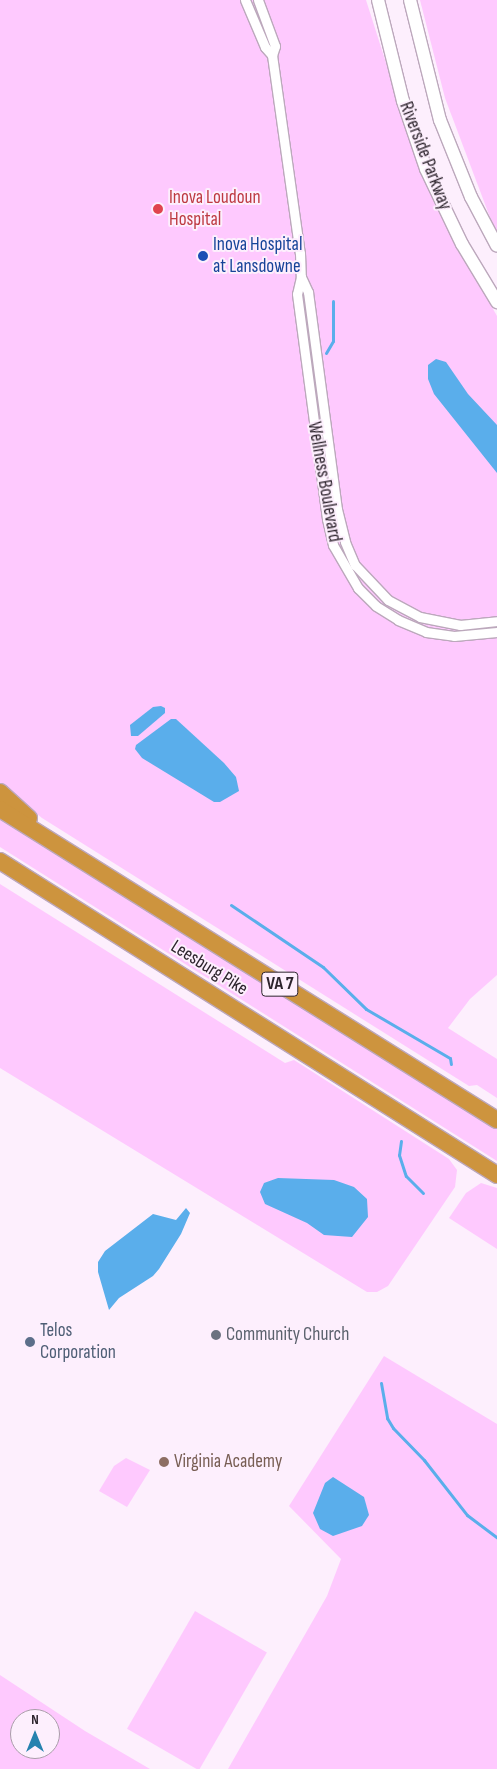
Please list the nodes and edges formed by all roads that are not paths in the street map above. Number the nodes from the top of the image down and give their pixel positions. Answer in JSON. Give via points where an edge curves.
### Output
{"nodes":[{"id":1,"x":245,"y":0,"type":"edge"},
{"id":2,"x":258,"y":0,"type":"edge"},
{"id":3,"x":378,"y":0,"type":"edge"},
{"id":4,"x":410,"y":0,"type":"edge"},
{"id":5,"x":272,"y":54,"type":"junction"},
{"id":6,"x":497,"y":246,"type":"edge"},
{"id":7,"x":301,"y":277,"type":"junction"},
{"id":8,"x":497,"y":302,"type":"edge"},
{"id":9,"x":497,"y":621,"type":"edge"},
{"id":10,"x":497,"y":632,"type":"edge"},
{"id":11,"x":0,"y":792,"type":"edge"},
{"id":12,"x":0,"y":809,"type":"edge"},
{"id":13,"x":62,"y":848,"type":"junction"},
{"id":14,"x":0,"y":861,"type":"edge"},
{"id":15,"x":0,"y":871,"type":"edge"},
{"id":16,"x":60,"y":898,"type":"junction"},
{"id":17,"x":497,"y":1120,"type":"edge"},
{"id":18,"x":497,"y":1175,"type":"edge"}],
"edges":[{"from":1,"to":5,"type":"street","name":"Wellness Boulevard","via":[[264,47]]},
{"from":2,"to":5,"type":"street","name":"Wellness Boulevard","via":[[276,46]]},
{"from":3,"to":8,"type":"main road","name":"Riverside Parkway","via":[[403,102],[426,169],[462,244]]},
{"from":4,"to":6,"type":"main road","name":"Riverside Parkway","via":[[440,120],[470,197]]},
{"from":5,"to":7,"type":"street","name":"Wellness Boulevard"},
{"from":7,"to":9,"type":"street","name":"Wellness Boulevard","via":[[308,292],[337,509],[355,565],[388,600],[420,617],[460,625]]},
{"from":7,"to":10,"type":"street","name":"Wellness Boulevard","via":[[297,294],[327,519],[343,566],[376,606],[411,627],[454,636]]},
{"from":11,"to":13,"type":"highway"},
{"from":12,"to":13,"type":"highway","name":"Leesburg Pike","number":"VA 7"},
{"from":13,"to":17,"type":"highway","name":"Leesburg Pike","number":"VA 7"},
{"from":14,"to":16,"type":"highway","name":"Leesburg Pike","number":"VA 7"},
{"from":15,"to":16,"type":"highway"},
{"from":16,"to":18,"type":"highway","name":"Leesburg Pike","number":"VA 7"}]}
